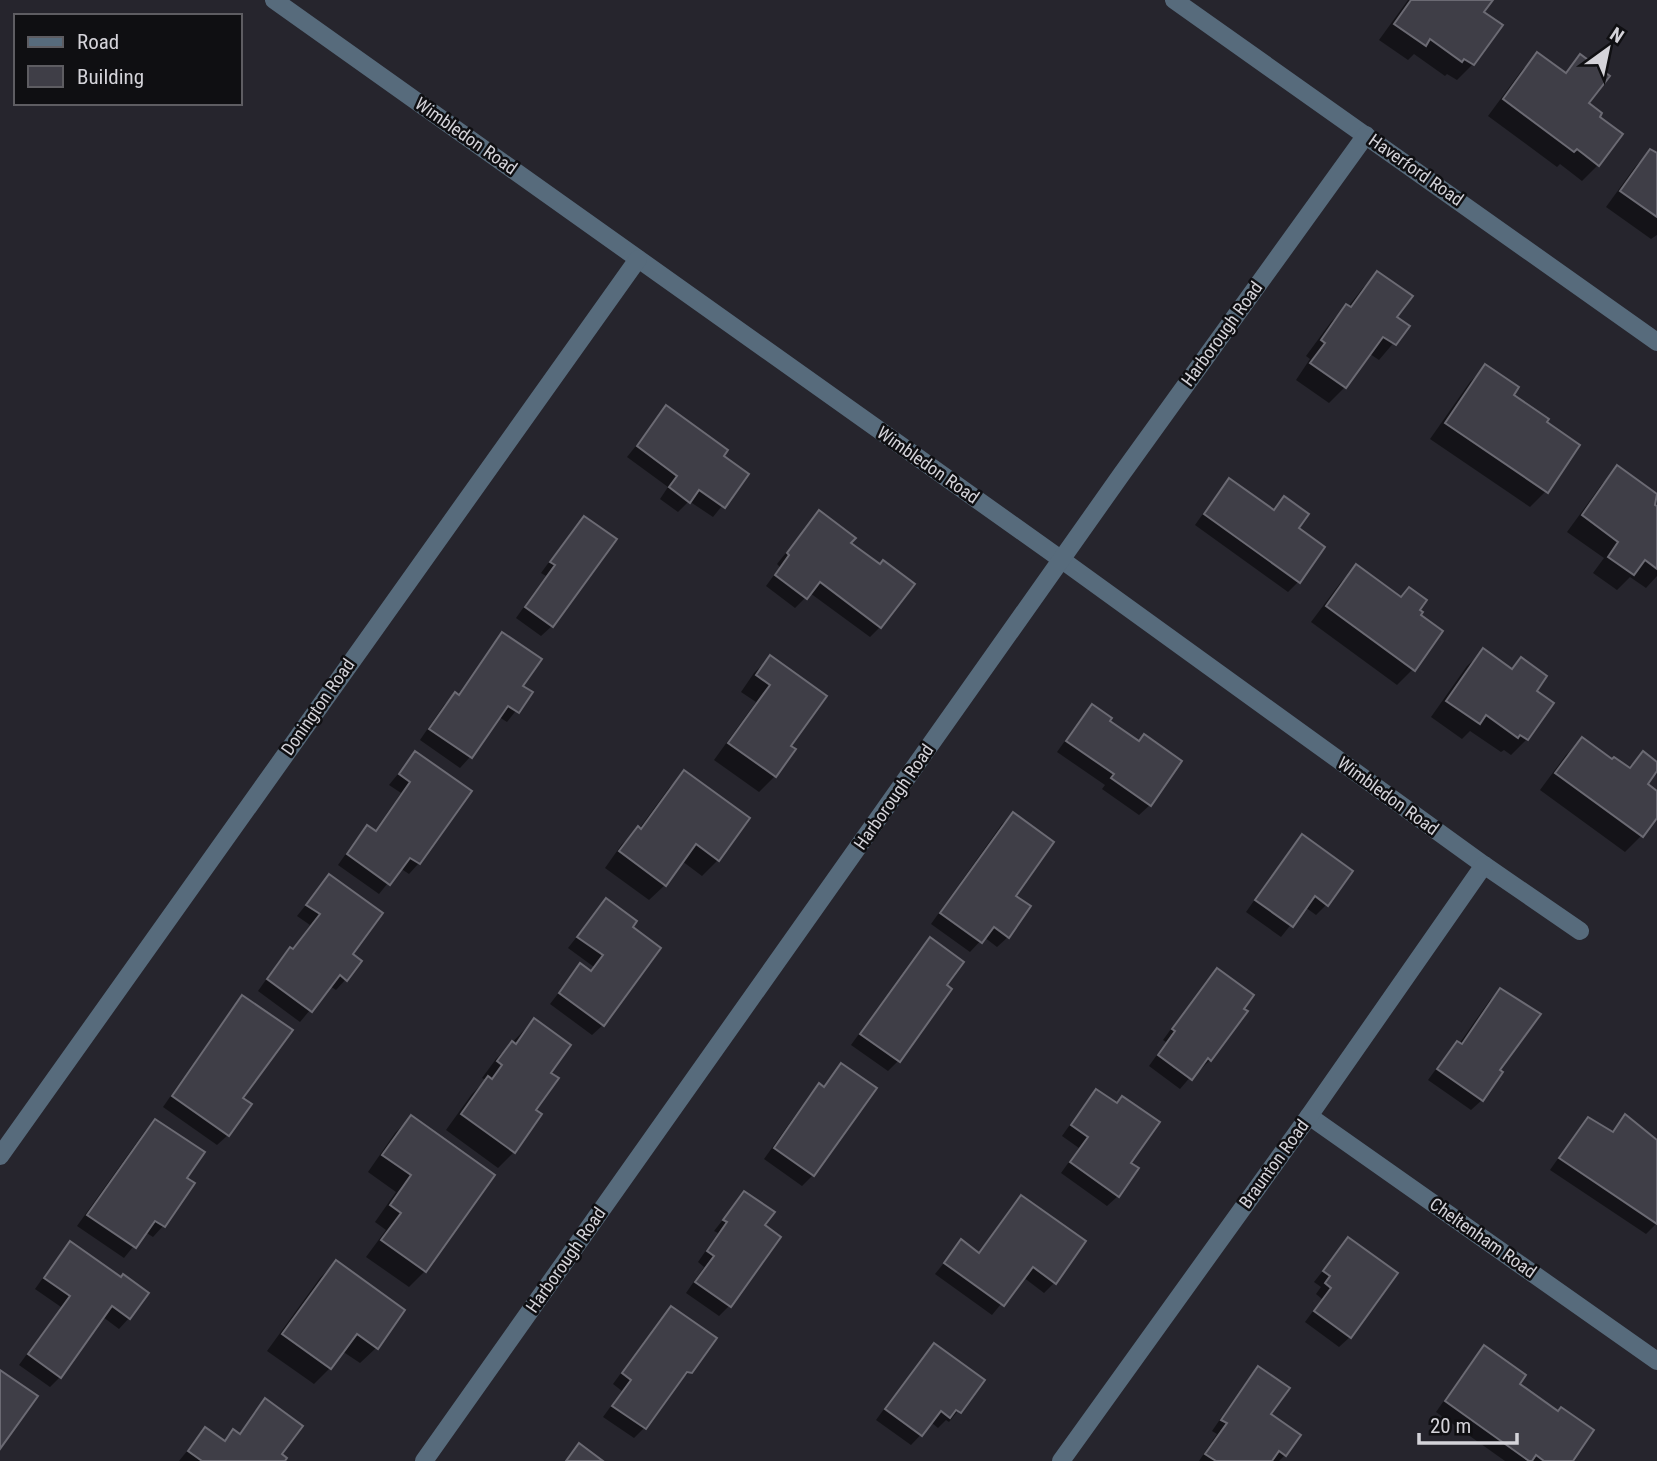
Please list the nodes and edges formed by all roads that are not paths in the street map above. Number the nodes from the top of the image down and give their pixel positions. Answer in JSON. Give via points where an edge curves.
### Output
{"nodes":[{"id":1,"x":274,"y":0,"type":"edge"},
{"id":2,"x":1174,"y":0,"type":"edge"},
{"id":3,"x":1366,"y":135,"type":"junction"},
{"id":4,"x":638,"y":259,"type":"junction"},
{"id":5,"x":1657,"y":342,"type":"edge"},
{"id":6,"x":1062,"y":560,"type":"junction"},
{"id":7,"x":1484,"y":865,"type":"junction"},
{"id":8,"x":1580,"y":931,"type":"dead end"},
{"id":9,"x":1310,"y":1115,"type":"junction"},
{"id":10,"x":0,"y":1156,"type":"edge"},
{"id":11,"x":1657,"y":1361,"type":"edge"},
{"id":12,"x":424,"y":1461,"type":"edge"},
{"id":13,"x":1061,"y":1461,"type":"edge"}],
"edges":[{"from":1,"to":4,"type":"street","name":"Wimbledon Road"},
{"from":2,"to":3,"type":"street","name":"Haverford Road"},
{"from":3,"to":5,"type":"street","name":"Haverford Road"},
{"from":3,"to":6,"type":"street","name":"Harborough Road"},
{"from":4,"to":6,"type":"street","name":"Wimbledon Road"},
{"from":4,"to":10,"type":"street","name":"Donington Road"},
{"from":6,"to":7,"type":"street","name":"Wimbledon Road"},
{"from":6,"to":12,"type":"street","name":"Harborough Road"},
{"from":7,"to":8,"type":"street","name":"Wimbledon Road"},
{"from":7,"to":9,"type":"street","name":"Braunton Road"},
{"from":9,"to":11,"type":"street","name":"Cheltenham Road"},
{"from":9,"to":13,"type":"street","name":"Braunton Road"}]}
